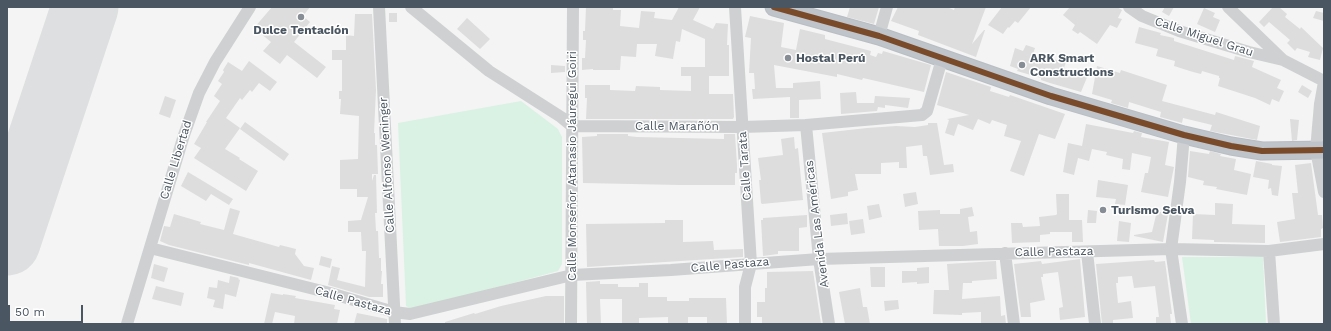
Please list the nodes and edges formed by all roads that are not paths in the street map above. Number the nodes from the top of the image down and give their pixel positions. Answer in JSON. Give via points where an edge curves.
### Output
{"nodes":[{"id":1,"x":250,"y":7,"type":"edge"},
{"id":2,"x":379,"y":7,"type":"edge"},
{"id":3,"x":411,"y":7,"type":"edge"},
{"id":4,"x":573,"y":7,"type":"edge"},
{"id":5,"x":735,"y":7,"type":"edge"},
{"id":6,"x":774,"y":7,"type":"edge"},
{"id":7,"x":887,"y":7,"type":"edge"},
{"id":8,"x":1129,"y":7,"type":"edge"},
{"id":9,"x":1228,"y":7,"type":"edge"},
{"id":10,"x":879,"y":36,"type":"junction"},
{"id":11,"x":942,"y":59,"type":"junction"},
{"id":12,"x":1283,"y":60,"type":"junction"},
{"id":13,"x":1324,"y":81,"type":"edge"},
{"id":14,"x":806,"y":125,"type":"junction"},
{"id":15,"x":572,"y":126,"type":"junction"},
{"id":16,"x":742,"y":126,"type":"junction"},
{"id":17,"x":1184,"y":135,"type":"junction"},
{"id":18,"x":1320,"y":150,"type":"edge"},
{"id":19,"x":1324,"y":192,"type":"edge"},
{"id":20,"x":1324,"y":244,"type":"edge"},
{"id":21,"x":150,"y":248,"type":"junction"},
{"id":22,"x":1171,"y":249,"type":"junction"},
{"id":23,"x":1269,"y":251,"type":"junction"},
{"id":24,"x":1087,"y":252,"type":"junction"},
{"id":25,"x":1005,"y":253,"type":"junction"},
{"id":26,"x":819,"y":259,"type":"junction"},
{"id":27,"x":751,"y":264,"type":"junction"},
{"id":28,"x":572,"y":275,"type":"junction"},
{"id":29,"x":395,"y":318,"type":"edge"},
{"id":30,"x":127,"y":324,"type":"edge"},
{"id":31,"x":571,"y":324,"type":"edge"},
{"id":32,"x":745,"y":324,"type":"edge"},
{"id":33,"x":829,"y":324,"type":"edge"},
{"id":34,"x":1014,"y":324,"type":"edge"},
{"id":35,"x":1095,"y":324,"type":"edge"},
{"id":36,"x":1182,"y":324,"type":"edge"},
{"id":37,"x":1274,"y":324,"type":"edge"}],
"edges":[{"from":1,"to":21,"type":"street","name":"Calle Libertad","via":[[198,93]]},
{"from":2,"to":29,"type":"street","name":"Calle Alfonso Weninger"},
{"from":3,"to":15,"type":"street","via":[[489,71]]},
{"from":4,"to":15,"type":"street","name":"Calle Monseñor Atanasio Jáuregui Goiri"},
{"from":5,"to":16,"type":"street","name":"Calle Tarata"},
{"from":6,"to":10,"type":"highway"},
{"from":7,"to":10,"type":"street"},
{"from":8,"to":12,"type":"street","name":"Calle Miguel Grau","via":[[1142,16],[1179,31]]},
{"from":9,"to":12,"type":"street"},
{"from":10,"to":11,"type":"highway"},
{"from":11,"to":14,"type":"street","name":"Calle Marañón","via":[[924,114]]},
{"from":11,"to":17,"type":"highway","via":[[1050,96]]},
{"from":12,"to":13,"type":"street"},
{"from":13,"to":18,"type":"street","via":[[1320,104]]},
{"from":14,"to":16,"type":"street","name":"Calle Marañón"},
{"from":14,"to":26,"type":"street","name":"Avenida Las Américas"},
{"from":15,"to":16,"type":"street","name":"Calle Marañón"},
{"from":15,"to":28,"type":"street","name":"Calle Monseñor Atanasio Jáuregui Goiri"},
{"from":16,"to":27,"type":"street","name":"Calle Tarata"},
{"from":17,"to":18,"type":"highway","via":[[1262,151]]},
{"from":17,"to":22,"type":"street"},
{"from":18,"to":19,"type":"street"},
{"from":20,"to":23,"type":"street","name":"Calle Pastaza"},
{"from":21,"to":29,"type":"street","name":"Calle Pastaza","via":[[330,293]]},
{"from":21,"to":30,"type":"street","name":"Calle Libertad"},
{"from":22,"to":23,"type":"street","name":"Calle Pastaza"},
{"from":22,"to":24,"type":"street","name":"Calle Pastaza"},
{"from":22,"to":36,"type":"street"},
{"from":23,"to":37,"type":"street"},
{"from":24,"to":25,"type":"street","name":"Calle Pastaza"},
{"from":24,"to":35,"type":"street"},
{"from":25,"to":26,"type":"street","name":"Calle Pastaza"},
{"from":25,"to":34,"type":"street"},
{"from":26,"to":27,"type":"street","name":"Calle Pastaza"},
{"from":26,"to":33,"type":"street","name":"Avenida Las Américas"},
{"from":27,"to":28,"type":"street","name":"Calle Pastaza"},
{"from":27,"to":32,"type":"street","name":"Calle Tarata","via":[[746,287]]},
{"from":28,"to":29,"type":"street","name":"Calle Pastaza"},
{"from":28,"to":31,"type":"street","name":"Calle Monseñor Atanasio Jáuregui Goiri"}]}
